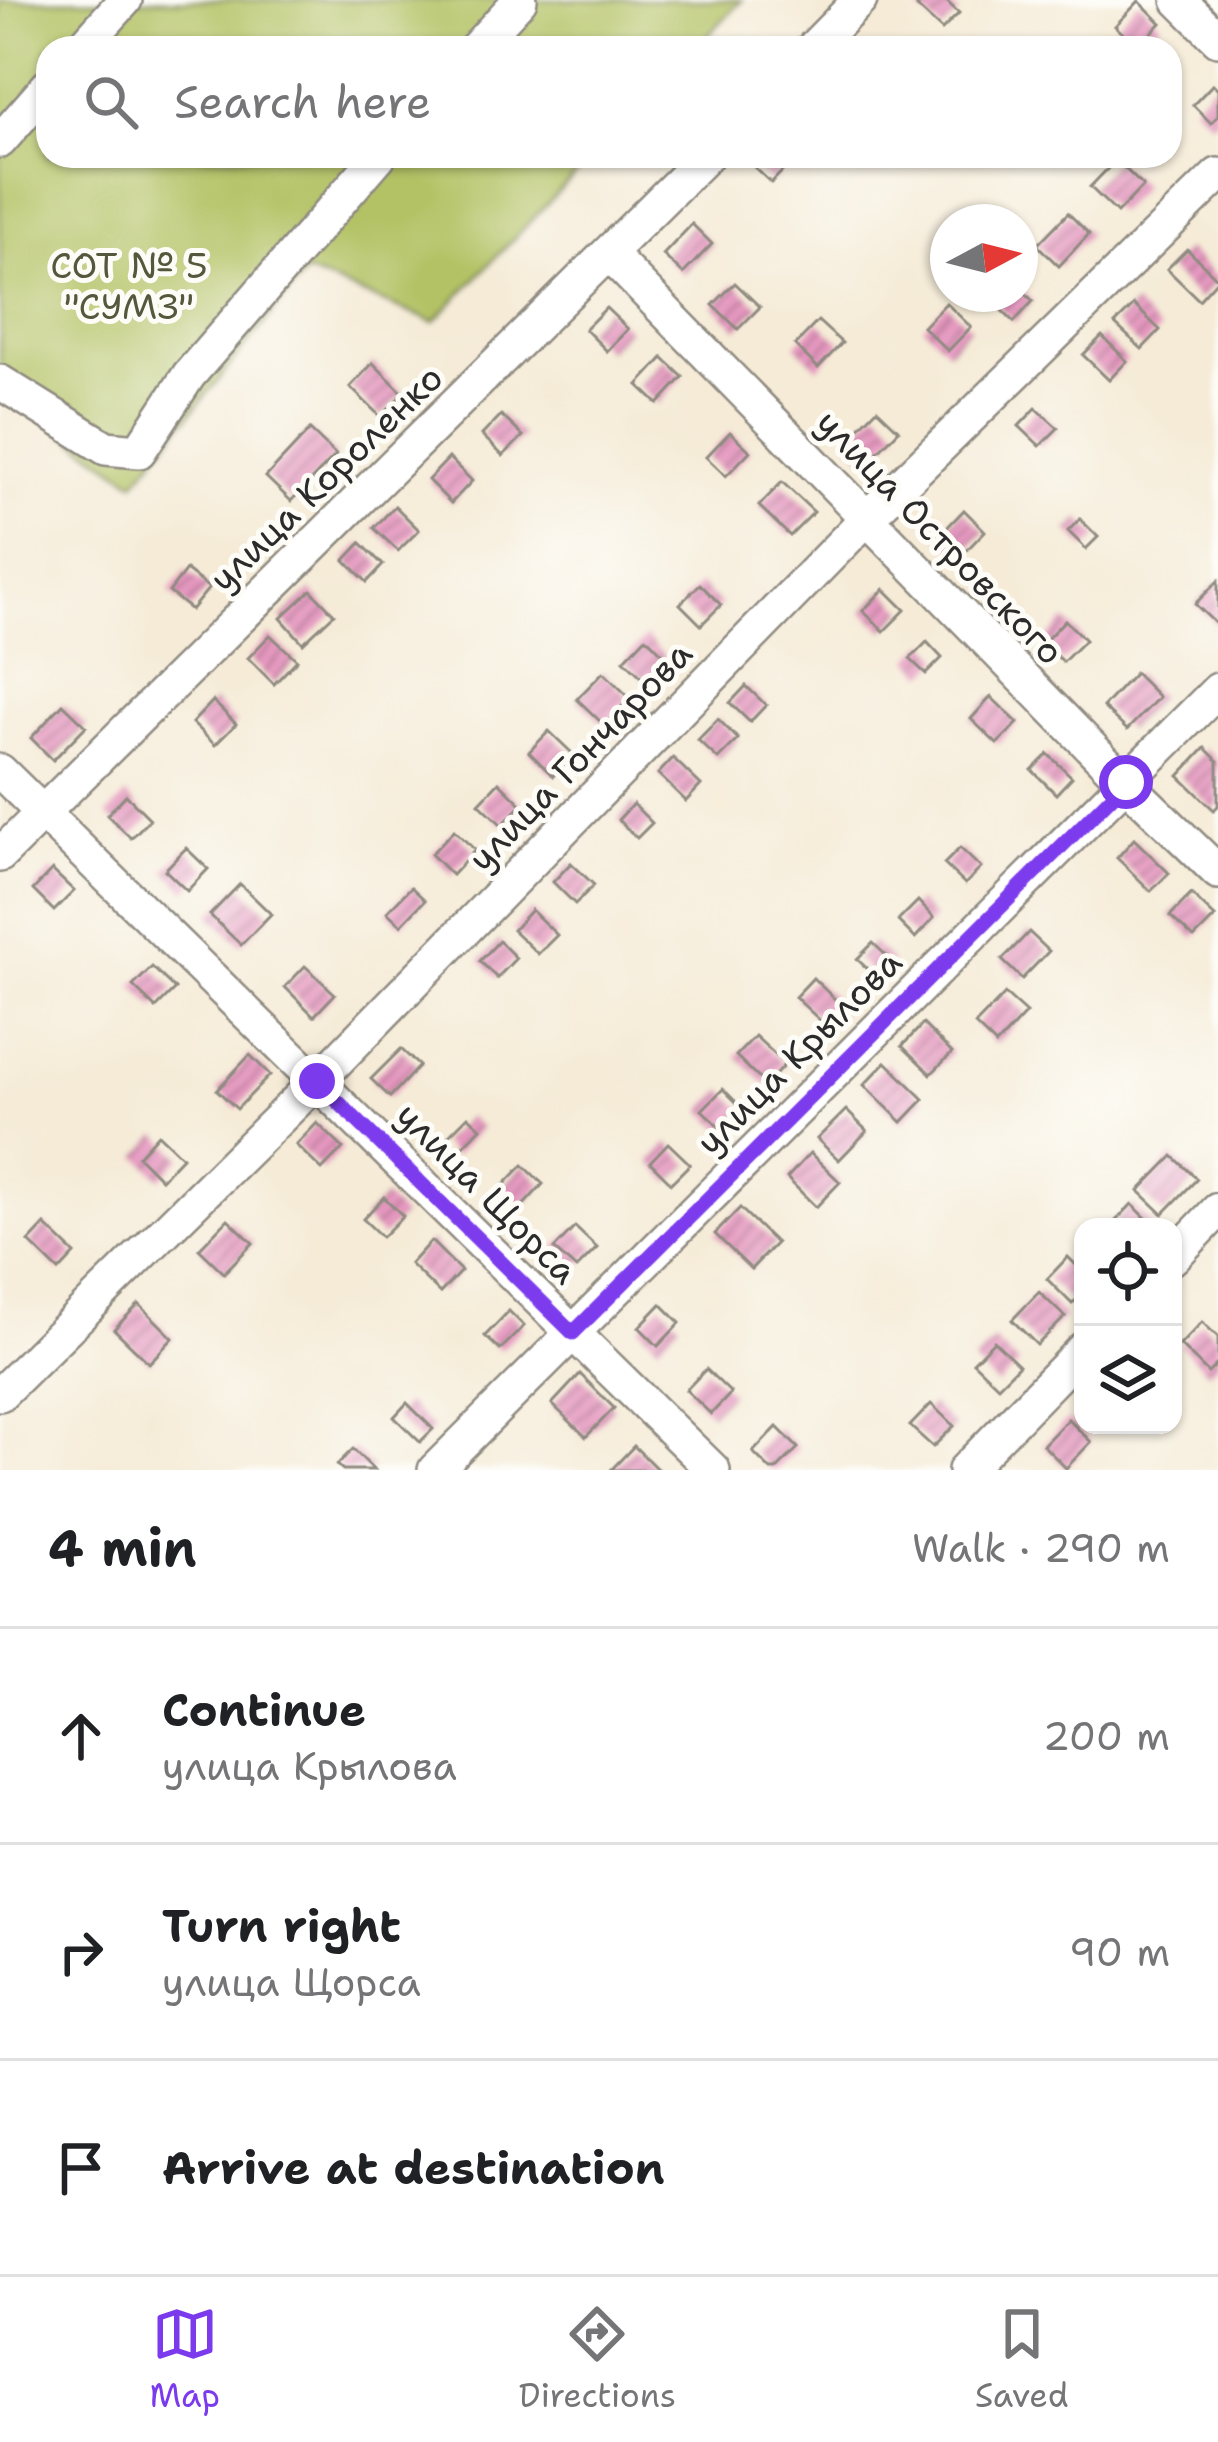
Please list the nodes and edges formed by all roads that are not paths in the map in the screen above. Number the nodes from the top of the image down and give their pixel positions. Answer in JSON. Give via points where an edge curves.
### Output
{"nodes":[{"id":1,"x":125,"y":0,"type":"edge"},
{"id":2,"x":520,"y":0,"type":"edge"},
{"id":3,"x":860,"y":0,"type":"edge"},
{"id":4,"x":1179,"y":0,"type":"edge"},
{"id":5,"x":93,"y":36,"type":"edge"},
{"id":6,"x":487,"y":36,"type":"edge"},
{"id":7,"x":825,"y":36,"type":"edge"},
{"id":8,"x":1218,"y":39,"type":"edge"},
{"id":9,"x":36,"y":100,"type":"edge"},
{"id":10,"x":0,"y":141,"type":"edge"},
{"id":11,"x":369,"y":168,"type":"edge"},
{"id":12,"x":694,"y":168,"type":"edge"},
{"id":13,"x":1218,"y":175,"type":"edge"},
{"id":14,"x":609,"y":254,"type":"junction"},
{"id":15,"x":0,"y":382,"type":"edge"},
{"id":16,"x":866,"y":519,"type":"junction"},
{"id":17,"x":1218,"y":690,"type":"edge"},
{"id":18,"x":0,"y":772,"type":"edge"},
{"id":19,"x":1126,"y":782,"type":"junction"},
{"id":20,"x":42,"y":812,"type":"junction"},
{"id":21,"x":0,"y":855,"type":"edge"},
{"id":22,"x":1218,"y":872,"type":"edge"},
{"id":23,"x":317,"y":1081,"type":"junction"},
{"id":24,"x":1218,"y":1210,"type":"edge"},
{"id":25,"x":1182,"y":1248,"type":"edge"},
{"id":26,"x":573,"y":1333,"type":"junction"},
{"id":27,"x":1074,"y":1358,"type":"edge"},
{"id":28,"x":0,"y":1394,"type":"edge"},
{"id":29,"x":435,"y":1470,"type":"edge"},
{"id":30,"x":713,"y":1470,"type":"edge"},
{"id":31,"x":965,"y":1470,"type":"edge"}],
"edges":[{"from":1,"to":5,"type":"street"},
{"from":2,"to":6,"type":"street"},
{"from":3,"to":7,"type":"street"},
{"from":4,"to":8,"type":"street"},
{"from":9,"to":10,"type":"street"},
{"from":11,"to":15,"type":"street","via":[[189,375],[139,451],[106,448]]},
{"from":12,"to":14,"type":"street","name":"улица Короленко"},
{"from":13,"to":16,"type":"street","name":"улица Гончарова"},
{"from":14,"to":16,"type":"street","name":"улица Островского"},
{"from":14,"to":20,"type":"street","name":"улица Короленко"},
{"from":16,"to":19,"type":"street","name":"улица Островского"},
{"from":16,"to":23,"type":"street","name":"улица Гончарова"},
{"from":17,"to":19,"type":"street","name":"улица Крылова"},
{"from":18,"to":20,"type":"street","name":"улица Щорса"},
{"from":19,"to":22,"type":"street","name":"улица Островского"},
{"from":19,"to":26,"type":"street","name":"улица Крылова"},
{"from":20,"to":21,"type":"street","name":"улица Короленко"},
{"from":20,"to":23,"type":"street","name":"улица Щорса"},
{"from":23,"to":26,"type":"street","name":"улица Щорса"},
{"from":23,"to":28,"type":"street","name":"улица Гончарова"},
{"from":24,"to":25,"type":"street"},
{"from":26,"to":29,"type":"street","name":"улица Крылова"},
{"from":26,"to":30,"type":"street","name":"улица Щорса"},
{"from":27,"to":31,"type":"street"}]}
